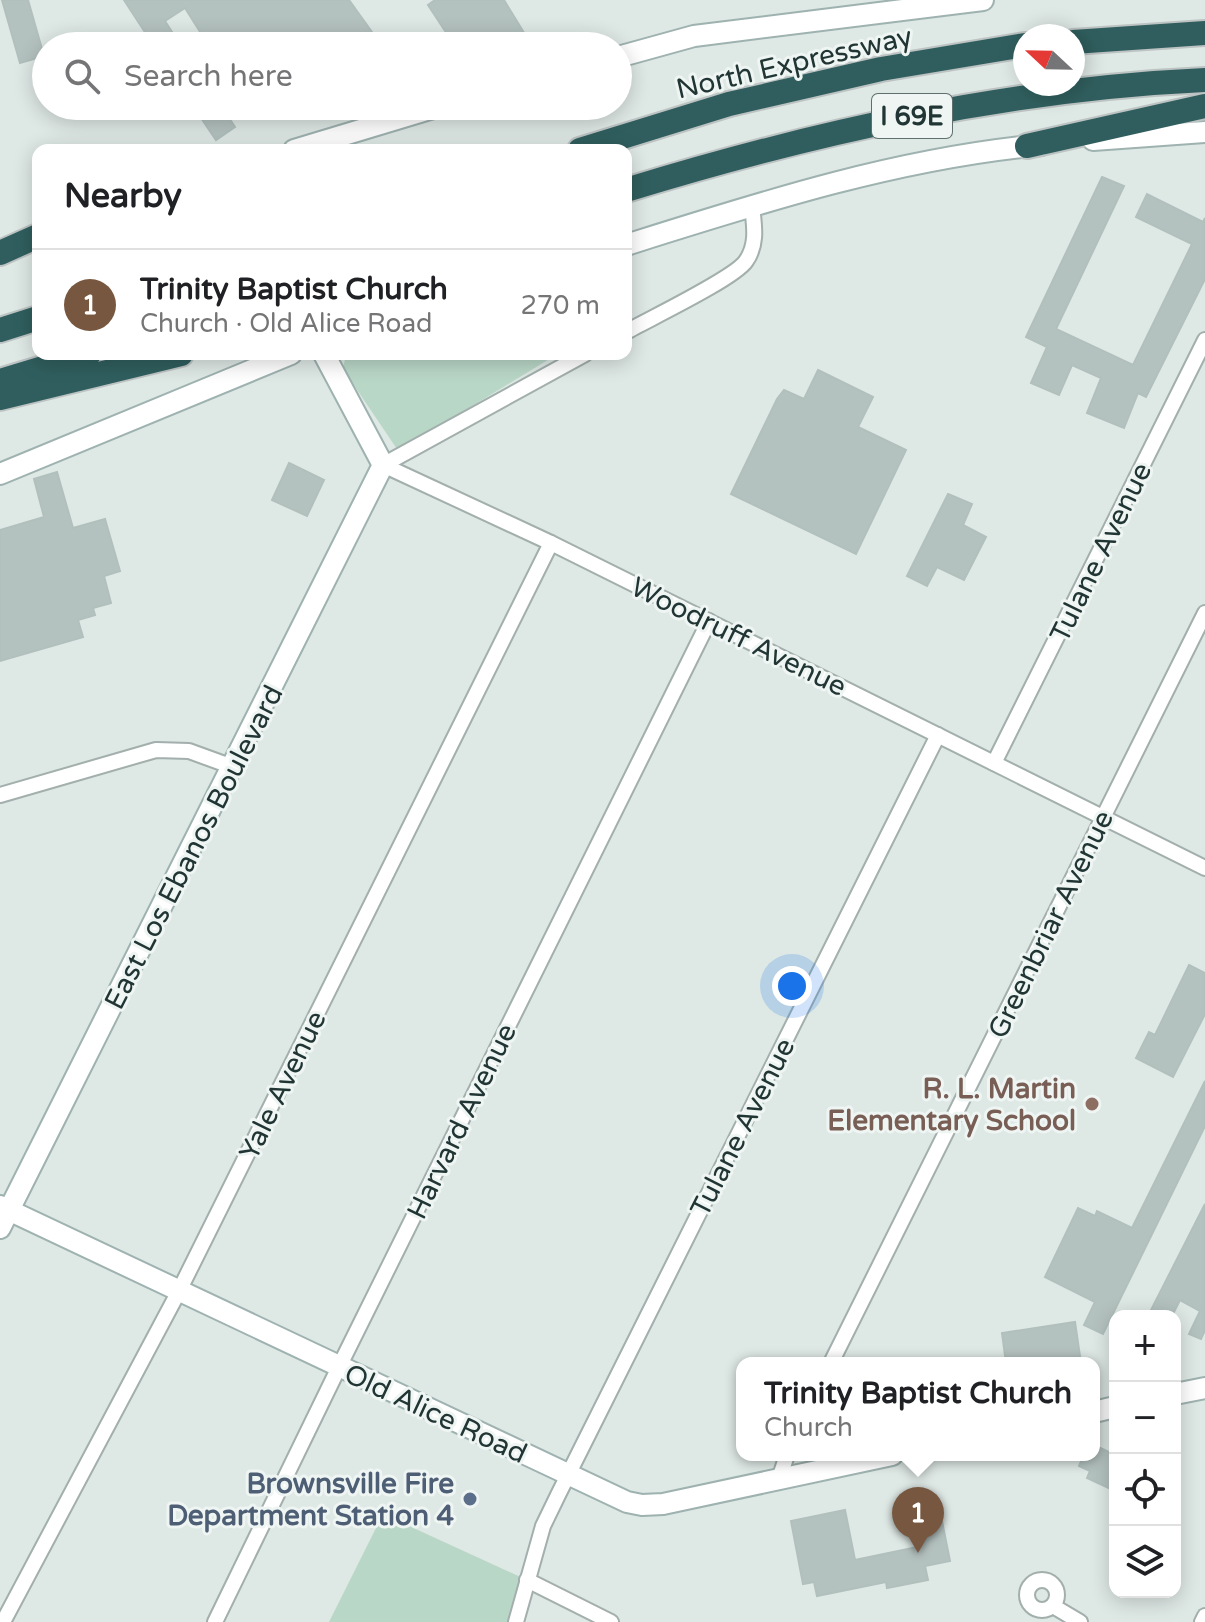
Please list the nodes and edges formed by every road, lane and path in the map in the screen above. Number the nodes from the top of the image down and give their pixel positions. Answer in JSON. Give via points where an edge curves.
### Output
{"nodes":[{"id":1,"x":983,"y":0,"type":"edge"},
{"id":2,"x":1205,"y":33,"type":"edge"},
{"id":3,"x":1085,"y":41,"type":"edge"},
{"id":4,"x":1013,"y":47,"type":"edge"},
{"id":5,"x":632,"y":53,"type":"edge"},
{"id":6,"x":1205,"y":80,"type":"edge"},
{"id":7,"x":1205,"y":106,"type":"edge"},
{"id":8,"x":394,"y":120,"type":"edge"},
{"id":9,"x":1205,"y":132,"type":"edge"},
{"id":10,"x":314,"y":144,"type":"edge"},
{"id":11,"x":599,"y":144,"type":"edge"},
{"id":12,"x":1027,"y":146,"type":"junction"},
{"id":13,"x":632,"y":188,"type":"edge"},
{"id":14,"x":752,"y":206,"type":"junction"},
{"id":15,"x":32,"y":230,"type":"edge"},
{"id":16,"x":32,"y":239,"type":"edge"},
{"id":17,"x":0,"y":240,"type":"edge"},
{"id":18,"x":632,"y":243,"type":"edge"},
{"id":19,"x":0,"y":253,"type":"edge"},
{"id":20,"x":32,"y":320,"type":"edge"},
{"id":21,"x":632,"y":329,"type":"edge"},
{"id":22,"x":0,"y":330,"type":"edge"},
{"id":23,"x":1205,"y":340,"type":"edge"},
{"id":24,"x":69,"y":360,"type":"edge"},
{"id":25,"x":156,"y":360,"type":"edge"},
{"id":26,"x":276,"y":360,"type":"edge"},
{"id":27,"x":327,"y":360,"type":"edge"},
{"id":28,"x":574,"y":360,"type":"edge"},
{"id":29,"x":0,"y":381,"type":"edge"},
{"id":30,"x":0,"y":398,"type":"edge"},
{"id":31,"x":383,"y":465,"type":"junction"},
{"id":32,"x":0,"y":474,"type":"edge"},
{"id":33,"x":551,"y":543,"type":"junction"},
{"id":34,"x":1205,"y":613,"type":"edge"},
{"id":35,"x":709,"y":621,"type":"junction"},
{"id":36,"x":938,"y":735,"type":"junction"},
{"id":37,"x":994,"y":763,"type":"junction"},
{"id":38,"x":233,"y":767,"type":"junction"},
{"id":39,"x":0,"y":795,"type":"edge"},
{"id":40,"x":1103,"y":817,"type":"junction"},
{"id":41,"x":1205,"y":868,"type":"edge"},
{"id":42,"x":3,"y":1215,"type":"edge"},
{"id":43,"x":179,"y":1291,"type":"junction"},
{"id":44,"x":834,"y":1357,"type":"edge"},
{"id":45,"x":339,"y":1367,"type":"junction"},
{"id":46,"x":1205,"y":1388,"type":"edge"},
{"id":47,"x":1181,"y":1393,"type":"edge"},
{"id":48,"x":785,"y":1461,"type":"edge"},
{"id":49,"x":867,"y":1461,"type":"edge"},
{"id":50,"x":567,"y":1475,"type":"junction"},
{"id":51,"x":778,"y":1482,"type":"junction"},
{"id":52,"x":527,"y":1580,"type":"junction"},
{"id":53,"x":1053,"y":1606,"type":"dead end"},
{"id":54,"x":1205,"y":1616,"type":"edge"},
{"id":55,"x":3,"y":1622,"type":"edge"},
{"id":56,"x":215,"y":1622,"type":"edge"},
{"id":57,"x":516,"y":1622,"type":"edge"},
{"id":58,"x":611,"y":1622,"type":"edge"},
{"id":59,"x":1080,"y":1622,"type":"edge"},
{"id":60,"x":1202,"y":1622,"type":"edge"}],
"edges":[{"from":1,"to":5,"type":"street","via":[[694,36]]},
{"from":2,"to":3,"type":"highway"},
{"from":4,"to":11,"type":"highway","name":"North Expressway","number":"I 69E","via":[[881,69],[729,104]]},
{"from":6,"to":13,"type":"highway","number":"I 69E","via":[[960,106],[747,153]]},
{"from":7,"to":12,"type":"highway"},
{"from":8,"to":10,"type":"street"},
{"from":9,"to":12,"type":"street"},
{"from":12,"to":14,"type":"street","via":[[921,163]]},
{"from":14,"to":18,"type":"street"},
{"from":14,"to":21,"type":"street","via":[[755,240],[745,262]]},
{"from":15,"to":17,"type":"street"},
{"from":16,"to":19,"type":"highway"},
{"from":20,"to":22,"type":"highway"},
{"from":23,"to":37,"type":"street","name":"Tulane Avenue"},
{"from":24,"to":29,"type":"highway"},
{"from":25,"to":30,"type":"highway"},
{"from":26,"to":32,"type":"street"},
{"from":27,"to":31,"type":"street"},
{"from":28,"to":31,"type":"street"},
{"from":31,"to":33,"type":"street","name":"Woodruff Avenue"},
{"from":31,"to":38,"type":"street","name":"East Los Ebanos Boulevard"},
{"from":33,"to":35,"type":"street","name":"Woodruff Avenue"},
{"from":33,"to":43,"type":"street","name":"Yale Avenue"},
{"from":34,"to":40,"type":"street","name":"Greenbriar Avenue"},
{"from":35,"to":36,"type":"street","name":"Woodruff Avenue"},
{"from":35,"to":45,"type":"street","name":"Harvard Avenue"},
{"from":36,"to":37,"type":"street","name":"Woodruff Avenue"},
{"from":36,"to":50,"type":"street","name":"Tulane Avenue"},
{"from":37,"to":40,"type":"street","name":"Woodruff Avenue"},
{"from":38,"to":39,"type":"street","via":[[189,751],[156,750]]},
{"from":38,"to":42,"type":"street","name":"East Los Ebanos Boulevard"},
{"from":40,"to":41,"type":"street","name":"Woodruff Avenue"},
{"from":40,"to":44,"type":"street","name":"Greenbriar Avenue"},
{"from":42,"to":43,"type":"street","name":"Old Alice Road"},
{"from":43,"to":45,"type":"street","name":"Old Alice Road"},
{"from":43,"to":55,"type":"street","name":"Yale Avenue"},
{"from":45,"to":50,"type":"street","name":"Old Alice Road"},
{"from":45,"to":56,"type":"street","name":"Harvard Avenue"},
{"from":46,"to":47,"type":"street"},
{"from":48,"to":51,"type":"street"},
{"from":49,"to":51,"type":"street","name":"Old Alice Road"},
{"from":50,"to":51,"type":"street","name":"Old Alice Road","via":[[642,1505]]},
{"from":50,"to":52,"type":"street","name":"Tulane Avenue","via":[[543,1526]]},
{"from":52,"to":57,"type":"street","name":"Tulane Avenue"},
{"from":52,"to":58,"type":"street"},
{"from":53,"to":59,"type":"street"},
{"from":54,"to":60,"type":"street"}]}
